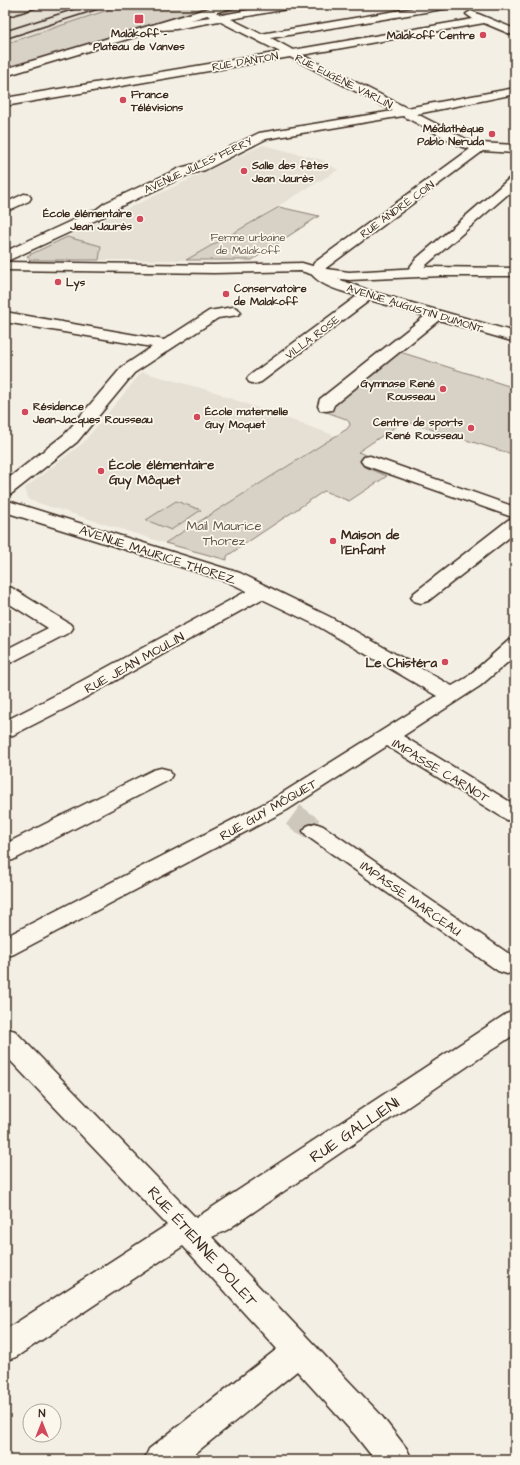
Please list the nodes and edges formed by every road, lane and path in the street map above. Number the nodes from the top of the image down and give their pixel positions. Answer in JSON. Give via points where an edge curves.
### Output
{"nodes":[{"id":1,"x":230,"y":5,"type":"edge"},
{"id":2,"x":292,"y":5,"type":"edge"},
{"id":3,"x":451,"y":5,"type":"edge"},
{"id":4,"x":213,"y":8,"type":"edge"},
{"id":5,"x":222,"y":18,"type":"junction"},
{"id":6,"x":485,"y":20,"type":"junction"},
{"id":7,"x":162,"y":27,"type":"junction"},
{"id":8,"x":515,"y":33,"type":"edge"},
{"id":9,"x":122,"y":37,"type":"junction"},
{"id":10,"x":260,"y":37,"type":"junction"},
{"id":11,"x":290,"y":53,"type":"junction"},
{"id":12,"x":5,"y":73,"type":"edge"},
{"id":13,"x":515,"y":91,"type":"edge"},
{"id":14,"x":5,"y":102,"type":"edge"},
{"id":15,"x":403,"y":112,"type":"junction"},
{"id":16,"x":480,"y":147,"type":"junction"},
{"id":17,"x":515,"y":150,"type":"edge"},
{"id":18,"x":515,"y":181,"type":"edge"},
{"id":19,"x":24,"y":198,"type":"dead end"},
{"id":20,"x":5,"y":208,"type":"edge"},
{"id":21,"x":5,"y":258,"type":"edge"},
{"id":22,"x":5,"y":266,"type":"edge"},
{"id":23,"x":91,"y":268,"type":"junction"},
{"id":24,"x":414,"y":271,"type":"junction"},
{"id":25,"x":318,"y":272,"type":"junction"},
{"id":26,"x":439,"y":272,"type":"junction"},
{"id":27,"x":515,"y":272,"type":"edge"},
{"id":28,"x":5,"y":273,"type":"edge"},
{"id":29,"x":368,"y":294,"type":"junction"},
{"id":30,"x":233,"y":312,"type":"dead end"},
{"id":31,"x":436,"y":314,"type":"junction"},
{"id":32,"x":5,"y":317,"type":"edge"},
{"id":33,"x":515,"y":337,"type":"edge"},
{"id":34,"x":167,"y":345,"type":"junction"},
{"id":35,"x":255,"y":379,"type":"dead end"},
{"id":36,"x":326,"y":406,"type":"dead end"},
{"id":37,"x":370,"y":461,"type":"dead end"},
{"id":38,"x":5,"y":490,"type":"edge"},
{"id":39,"x":5,"y":506,"type":"edge"},
{"id":40,"x":515,"y":513,"type":"edge"},
{"id":41,"x":515,"y":524,"type":"edge"},
{"id":42,"x":262,"y":591,"type":"junction"},
{"id":43,"x":5,"y":592,"type":"edge"},
{"id":44,"x":421,"y":597,"type":"dead end"},
{"id":45,"x":515,"y":645,"type":"edge"},
{"id":46,"x":5,"y":658,"type":"edge"},
{"id":47,"x":453,"y":696,"type":"junction"},
{"id":48,"x":6,"y":728,"type":"edge"},
{"id":49,"x":388,"y":737,"type":"junction"},
{"id":50,"x":162,"y":775,"type":"dead end"},
{"id":51,"x":515,"y":815,"type":"edge"},
{"id":52,"x":315,"y":831,"type":"tunnel mouth"},
{"id":53,"x":5,"y":854,"type":"edge"},
{"id":54,"x":5,"y":948,"type":"edge"},
{"id":55,"x":507,"y":965,"type":"dead end"},
{"id":56,"x":515,"y":1021,"type":"edge"},
{"id":57,"x":5,"y":1038,"type":"edge"},
{"id":58,"x":189,"y":1231,"type":"junction"},
{"id":59,"x":5,"y":1348,"type":"edge"},
{"id":60,"x":299,"y":1350,"type":"junction"},
{"id":61,"x":161,"y":1460,"type":"edge"},
{"id":62,"x":395,"y":1460,"type":"edge"}],
"edges":[{"from":1,"to":4,"type":"street"},
{"from":2,"to":5,"type":"street"},
{"from":3,"to":6,"type":"street"},
{"from":3,"to":10,"type":"street"},
{"from":4,"to":5,"type":"street","name":"RUE EUGÈNE VARLIN"},
{"from":4,"to":7,"type":"street"},
{"from":4,"to":9,"type":"street","via":[[134,31]]},
{"from":5,"to":7,"type":"street"},
{"from":5,"to":10,"type":"street","name":"RUE EUGÈNE VARLIN"},
{"from":6,"to":8,"type":"street"},
{"from":6,"to":11,"type":"street","name":"RUE DANTON"},
{"from":7,"to":9,"type":"street"},
{"from":9,"to":12,"type":"street"},
{"from":10,"to":11,"type":"street","name":"RUE EUGÈNE VARLIN"},
{"from":11,"to":14,"type":"street","name":"RUE DANTON"},
{"from":11,"to":15,"type":"street","name":"RUE EUGÈNE VARLIN"},
{"from":13,"to":15,"type":"street","name":"AVENUE JULES FERRY"},
{"from":15,"to":16,"type":"street","name":"RUE EUGÈNE VARLIN","via":[[466,144]]},
{"from":15,"to":21,"type":"street","name":"AVENUE JULES FERRY","via":[[263,136],[110,206]]},
{"from":16,"to":17,"type":"street","name":"RUE EUGÈNE VARLIN"},
{"from":16,"to":25,"type":"street","name":"RUE ANDRÉ COIN","via":[[318,266]]},
{"from":18,"to":24,"type":"street","via":[[421,262]]},
{"from":19,"to":20,"type":"street"},
{"from":22,"to":23,"type":"street"},
{"from":23,"to":25,"type":"street","via":[[214,269],[300,275]]},
{"from":23,"to":28,"type":"street","via":[[58,272]]},
{"from":24,"to":25,"type":"street"},
{"from":24,"to":26,"type":"street"},
{"from":25,"to":26,"type":"street","via":[[358,276]]},
{"from":25,"to":29,"type":"street","name":"AVENUE AUGUSTIN DUMONT","via":[[338,284]]},
{"from":26,"to":27,"type":"street"},
{"from":29,"to":31,"type":"street","name":"AVENUE AUGUSTIN DUMONT"},
{"from":29,"to":35,"type":"street","name":"VILLA ROSE"},
{"from":30,"to":34,"type":"street","via":[[214,314]]},
{"from":31,"to":33,"type":"street","name":"AVENUE AUGUSTIN DUMONT"},
{"from":31,"to":36,"type":"street"},
{"from":32,"to":34,"type":"street"},
{"from":34,"to":38,"type":"street","via":[[128,370],[72,438]]},
{"from":37,"to":40,"type":"street"},
{"from":39,"to":42,"type":"street","name":"AVENUE MAURICE THOREZ","via":[[206,567]]},
{"from":41,"to":44,"type":"street"},
{"from":42,"to":47,"type":"street","name":"AVENUE MAURICE THOREZ","via":[[323,620]]},
{"from":42,"to":48,"type":"street","name":"RUE JEAN MOULIN","via":[[64,700]]},
{"from":43,"to":46,"type":"street","via":[[63,628]]},
{"from":45,"to":47,"type":"street","name":"RUE GUY MÔQUET"},
{"from":47,"to":49,"type":"street","name":"RUE GUY MÔQUET"},
{"from":49,"to":51,"type":"street","name":"IMPASSE CARNOT"},
{"from":49,"to":54,"type":"street","name":"RUE GUY MÔQUET","via":[[286,810]]},
{"from":50,"to":53,"type":"street"},
{"from":52,"to":55,"type":"street","name":"IMPASSE MARCEAU"},
{"from":56,"to":58,"type":"street","name":"RUE GALLIENI","via":[[216,1221]]},
{"from":57,"to":58,"type":"street","name":"RUE ÉTIENNE DOLET"},
{"from":58,"to":59,"type":"street","name":"RUE GALLIENI"},
{"from":58,"to":60,"type":"street","name":"RUE ÉTIENNE DOLET"},
{"from":60,"to":61,"type":"street"},
{"from":60,"to":62,"type":"street","name":"RUE ÉTIENNE DOLET","via":[[368,1425]]}]}
